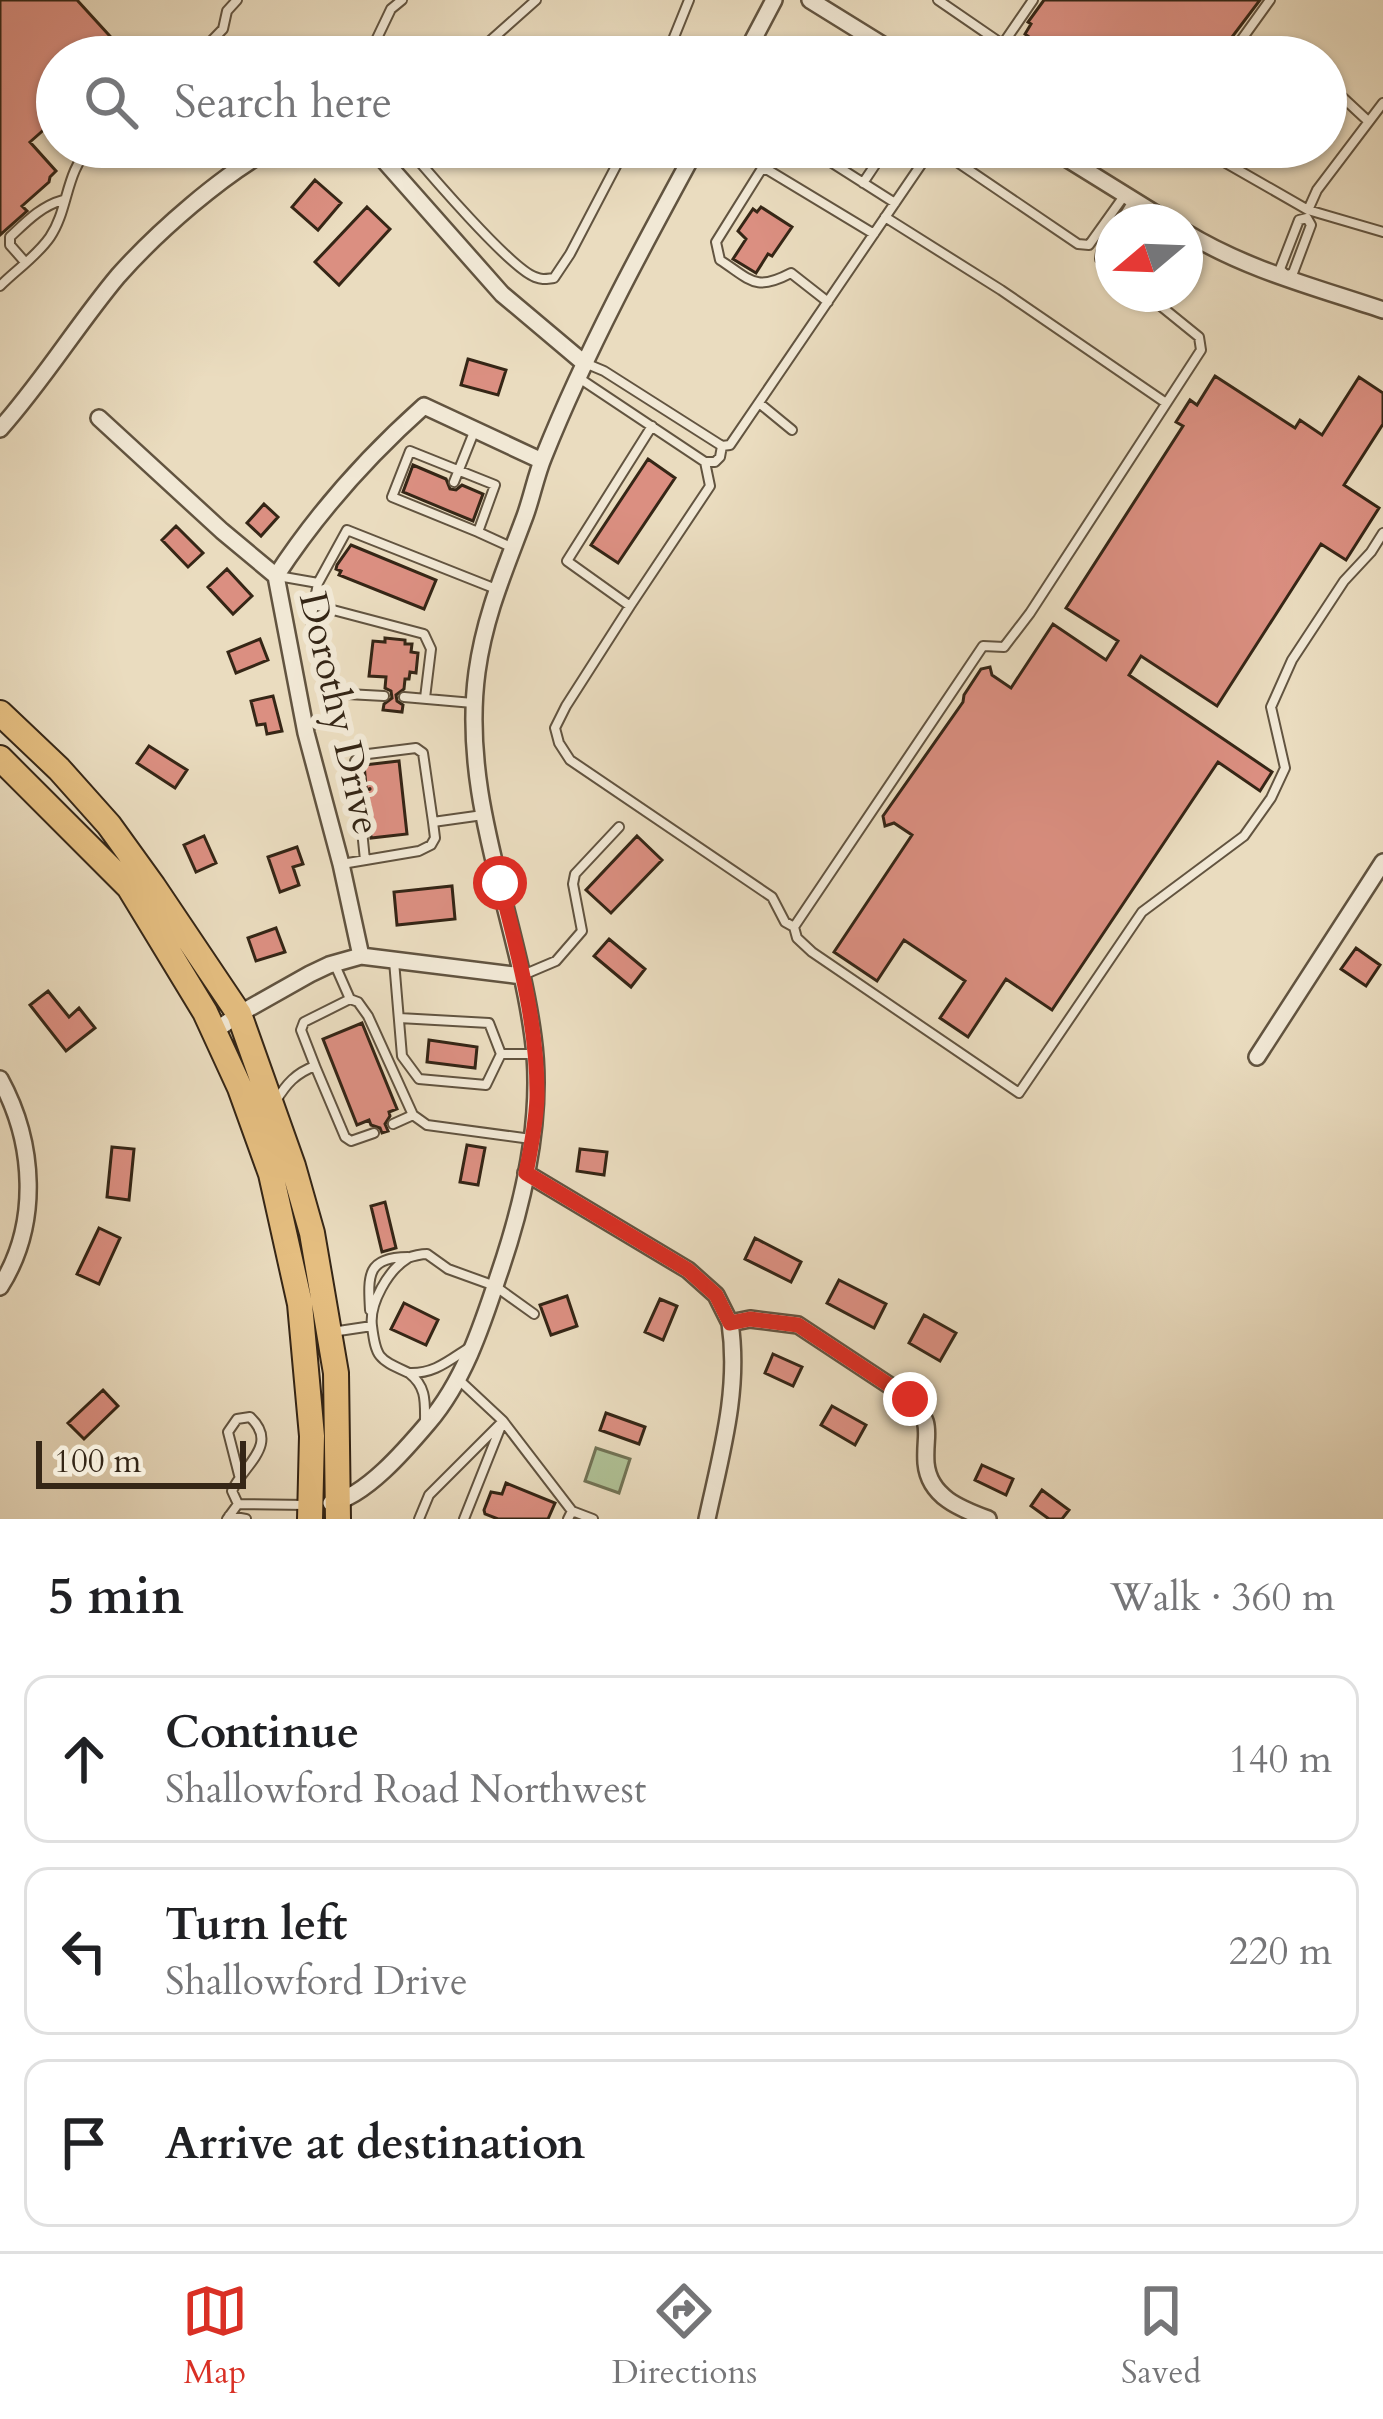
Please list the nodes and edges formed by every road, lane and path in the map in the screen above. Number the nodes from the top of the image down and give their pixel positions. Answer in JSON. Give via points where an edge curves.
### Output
{"nodes":[{"id":1,"x":237,"y":0,"type":"edge"},
{"id":2,"x":402,"y":0,"type":"edge"},
{"id":3,"x":536,"y":0,"type":"edge"},
{"id":4,"x":689,"y":0,"type":"edge"},
{"id":5,"x":774,"y":0,"type":"edge"},
{"id":6,"x":810,"y":0,"type":"edge"},
{"id":7,"x":938,"y":0,"type":"edge"},
{"id":8,"x":1033,"y":0,"type":"edge"},
{"id":9,"x":1270,"y":0,"type":"edge"},
{"id":10,"x":216,"y":36,"type":"edge"},
{"id":11,"x":378,"y":36,"type":"edge"},
{"id":12,"x":496,"y":36,"type":"edge"},
{"id":13,"x":674,"y":36,"type":"edge"},
{"id":14,"x":755,"y":36,"type":"edge"},
{"id":15,"x":868,"y":36,"type":"edge"},
{"id":16,"x":991,"y":36,"type":"edge"},
{"id":17,"x":1008,"y":36,"type":"edge"},
{"id":18,"x":1244,"y":36,"type":"edge"},
{"id":19,"x":1347,"y":102,"type":"edge"},
{"id":20,"x":1383,"y":103,"type":"edge"},
{"id":21,"x":1368,"y":121,"type":"junction"},
{"id":22,"x":1347,"y":150,"type":"edge"},
{"id":23,"x":76,"y":168,"type":"edge"},
{"id":24,"x":241,"y":168,"type":"edge"},
{"id":25,"x":391,"y":168,"type":"edge"},
{"id":26,"x":426,"y":168,"type":"edge"},
{"id":27,"x":615,"y":168,"type":"edge"},
{"id":28,"x":686,"y":168,"type":"edge"},
{"id":29,"x":841,"y":168,"type":"edge"},
{"id":30,"x":872,"y":168,"type":"edge"},
{"id":31,"x":919,"y":168,"type":"edge"},
{"id":32,"x":960,"y":168,"type":"edge"},
{"id":33,"x":1082,"y":168,"type":"edge"},
{"id":34,"x":1233,"y":168,"type":"edge"},
{"id":35,"x":1334,"y":168,"type":"edge"},
{"id":36,"x":863,"y":182,"type":"junction"},
{"id":37,"x":1129,"y":197,"type":"junction"},
{"id":38,"x":65,"y":200,"type":"junction"},
{"id":39,"x":895,"y":203,"type":"junction"},
{"id":40,"x":1126,"y":204,"type":"edge"},
{"id":41,"x":1140,"y":204,"type":"edge"},
{"id":42,"x":1307,"y":214,"type":"junction"},
{"id":43,"x":885,"y":217,"type":"junction"},
{"id":44,"x":1383,"y":232,"type":"edge"},
{"id":45,"x":874,"y":234,"type":"junction"},
{"id":46,"x":1203,"y":243,"type":"edge"},
{"id":47,"x":1078,"y":244,"type":"junction"},
{"id":48,"x":1289,"y":244,"type":"junction"},
{"id":49,"x":1302,"y":249,"type":"junction"},
{"id":50,"x":1095,"y":256,"type":"edge"},
{"id":51,"x":25,"y":262,"type":"junction"},
{"id":52,"x":1285,"y":277,"type":"junction"},
{"id":53,"x":0,"y":286,"type":"edge"},
{"id":54,"x":828,"y":302,"type":"junction"},
{"id":55,"x":1383,"y":310,"type":"edge"},
{"id":56,"x":1168,"y":312,"type":"edge"},
{"id":57,"x":581,"y":370,"type":"junction"},
{"id":58,"x":1166,"y":403,"type":"junction"},
{"id":59,"x":759,"y":404,"type":"junction"},
{"id":60,"x":100,"y":418,"type":"dead end"},
{"id":61,"x":652,"y":426,"type":"junction"},
{"id":62,"x":0,"y":429,"type":"edge"},
{"id":63,"x":475,"y":430,"type":"junction"},
{"id":64,"x":792,"y":430,"type":"dead end"},
{"id":65,"x":722,"y":446,"type":"junction"},
{"id":66,"x":428,"y":458,"type":"junction"},
{"id":67,"x":542,"y":461,"type":"junction"},
{"id":68,"x":705,"y":462,"type":"junction"},
{"id":69,"x":459,"y":469,"type":"junction"},
{"id":70,"x":424,"y":470,"type":"dead end"},
{"id":71,"x":473,"y":476,"type":"junction"},
{"id":72,"x":454,"y":482,"type":"dead end"},
{"id":73,"x":469,"y":488,"type":"dead end"},
{"id":74,"x":478,"y":532,"type":"junction"},
{"id":75,"x":1383,"y":533,"type":"edge"},
{"id":76,"x":512,"y":547,"type":"junction"},
{"id":77,"x":276,"y":576,"type":"junction"},
{"id":78,"x":318,"y":583,"type":"junction"},
{"id":79,"x":496,"y":589,"type":"junction"},
{"id":80,"x":314,"y":605,"type":"junction"},
{"id":81,"x":630,"y":607,"type":"junction"},
{"id":82,"x":384,"y":696,"type":"dead end"},
{"id":83,"x":404,"y":698,"type":"dead end"},
{"id":84,"x":425,"y":698,"type":"junction"},
{"id":85,"x":475,"y":703,"type":"junction"},
{"id":86,"x":0,"y":713,"type":"edge"},
{"id":87,"x":0,"y":758,"type":"edge"},
{"id":88,"x":482,"y":815,"type":"junction"},
{"id":89,"x":433,"y":822,"type":"junction"},
{"id":90,"x":619,"y":827,"type":"dead end"},
{"id":91,"x":365,"y":860,"type":"junction"},
{"id":92,"x":1383,"y":862,"type":"edge"},
{"id":93,"x":341,"y":864,"type":"junction"},
{"id":94,"x":794,"y":927,"type":"junction"},
{"id":95,"x":361,"y":956,"type":"junction"},
{"id":96,"x":394,"y":959,"type":"junction"},
{"id":97,"x":335,"y":964,"type":"junction"},
{"id":98,"x":522,"y":976,"type":"junction"},
{"id":99,"x":350,"y":999,"type":"junction"},
{"id":100,"x":239,"y":1014,"type":"junction"},
{"id":101,"x":398,"y":1018,"type":"junction"},
{"id":102,"x":215,"y":1030,"type":"junction"},
{"id":103,"x":501,"y":1054,"type":"junction"},
{"id":104,"x":535,"y":1054,"type":"junction"},
{"id":105,"x":1257,"y":1057,"type":"dead end"},
{"id":106,"x":315,"y":1066,"type":"junction"},
{"id":107,"x":0,"y":1078,"type":"edge"},
{"id":108,"x":272,"y":1107,"type":"junction"},
{"id":109,"x":413,"y":1115,"type":"junction"},
{"id":110,"x":393,"y":1124,"type":"dead end"},
{"id":111,"x":374,"y":1132,"type":"dead end"},
{"id":112,"x":532,"y":1139,"type":"junction"},
{"id":113,"x":526,"y":1173,"type":"junction"},
{"id":114,"x":409,"y":1256,"type":"junction"},
{"id":115,"x":495,"y":1286,"type":"junction"},
{"id":116,"x":0,"y":1287,"type":"edge"},
{"id":117,"x":534,"y":1313,"type":"dead end"},
{"id":118,"x":371,"y":1321,"type":"junction"},
{"id":119,"x":730,"y":1323,"type":"junction"},
{"id":120,"x":331,"y":1333,"type":"junction"},
{"id":121,"x":473,"y":1345,"type":"junction"},
{"id":122,"x":409,"y":1372,"type":"junction"},
{"id":123,"x":458,"y":1379,"type":"junction"},
{"id":124,"x":503,"y":1421,"type":"junction"},
{"id":125,"x":425,"y":1426,"type":"junction"},
{"id":126,"x":239,"y":1475,"type":"junction"},
{"id":127,"x":238,"y":1504,"type":"junction"},
{"id":128,"x":339,"y":1510,"type":"edge"},
{"id":129,"x":310,"y":1512,"type":"edge"},
{"id":130,"x":570,"y":1515,"type":"edge"},
{"id":131,"x":227,"y":1517,"type":"edge"},
{"id":132,"x":246,"y":1519,"type":"edge"},
{"id":133,"x":419,"y":1519,"type":"edge"},
{"id":134,"x":464,"y":1519,"type":"edge"},
{"id":135,"x":593,"y":1519,"type":"edge"},
{"id":136,"x":707,"y":1519,"type":"edge"},
{"id":137,"x":988,"y":1519,"type":"edge"}],
"edges":[{"from":1,"to":10,"type":"lane"},
{"from":2,"to":11,"type":"lane"},
{"from":3,"to":12,"type":"lane"},
{"from":4,"to":13,"type":"lane"},
{"from":5,"to":14,"type":"street"},
{"from":6,"to":15,"type":"street"},
{"from":7,"to":16,"type":"lane"},
{"from":8,"to":17,"type":"lane"},
{"from":9,"to":18,"type":"lane"},
{"from":19,"to":21,"type":"lane"},
{"from":20,"to":21,"type":"lane"},
{"from":21,"to":22,"type":"lane"},
{"from":23,"to":38,"type":"lane"},
{"from":24,"to":62,"type":"street","via":[[119,276]]},
{"from":25,"to":57,"type":"street"},
{"from":26,"to":27,"type":"lane","via":[[497,245],[542,279],[554,278],[571,254]]},
{"from":28,"to":57,"type":"street"},
{"from":29,"to":36,"type":"lane"},
{"from":30,"to":36,"type":"lane"},
{"from":31,"to":39,"type":"lane"},
{"from":32,"to":47,"type":"lane"},
{"from":33,"to":37,"type":"street"},
{"from":34,"to":42,"type":"lane"},
{"from":35,"to":42,"type":"lane"},
{"from":36,"to":39,"type":"lane"},
{"from":37,"to":40,"type":"lane"},
{"from":37,"to":41,"type":"street"},
{"from":37,"to":47,"type":"lane","via":[[1089,245]]},
{"from":38,"to":51,"type":"lane","via":[[51,236]]},
{"from":38,"to":51,"type":"lane","via":[[10,237]]},
{"from":39,"to":43,"type":"lane"},
{"from":42,"to":44,"type":"lane"},
{"from":42,"to":48,"type":"lane"},
{"from":42,"to":49,"type":"lane"},
{"from":43,"to":45,"type":"lane"},
{"from":43,"to":58,"type":"lane"},
{"from":45,"to":54,"type":"lane"},
{"from":45,"to":54,"type":"lane","via":[[761,170],[716,242],[720,260],[755,283],[791,274]]},
{"from":46,"to":52,"type":"street"},
{"from":47,"to":50,"type":"lane"},
{"from":48,"to":49,"type":"lane"},
{"from":48,"to":52,"type":"lane"},
{"from":49,"to":52,"type":"lane"},
{"from":51,"to":53,"type":"lane"},
{"from":52,"to":55,"type":"street"},
{"from":54,"to":59,"type":"lane"},
{"from":56,"to":58,"type":"lane","via":[[1199,338],[1201,350]]},
{"from":57,"to":61,"type":"lane"},
{"from":57,"to":65,"type":"lane","via":[[604,370]]},
{"from":57,"to":67,"type":"street"},
{"from":58,"to":94,"type":"lane","via":[[1030,613],[1004,647],[983,646]]},
{"from":59,"to":64,"type":"lane"},
{"from":59,"to":65,"type":"lane"},
{"from":60,"to":77,"type":"street","name":"Dorothy Drive"},
{"from":61,"to":68,"type":"lane"},
{"from":61,"to":81,"type":"lane","via":[[567,561]]},
{"from":63,"to":67,"type":"street"},
{"from":63,"to":69,"type":"lane"},
{"from":63,"to":77,"type":"street","via":[[424,406],[327,505]]},
{"from":65,"to":68,"type":"lane","via":[[720,458]]},
{"from":66,"to":69,"type":"lane"},
{"from":66,"to":70,"type":"lane"},
{"from":66,"to":74,"type":"lane","via":[[410,451],[392,497]]},
{"from":67,"to":76,"type":"street"},
{"from":68,"to":81,"type":"lane","via":[[710,486]]},
{"from":69,"to":71,"type":"lane"},
{"from":69,"to":72,"type":"lane"},
{"from":71,"to":73,"type":"lane"},
{"from":71,"to":74,"type":"lane","via":[[495,485]]},
{"from":74,"to":76,"type":"lane"},
{"from":75,"to":94,"type":"lane","via":[[1292,660],[1271,707],[1285,768],[1270,798],[1244,836],[1142,912],[1018,1094],[812,952]]},
{"from":76,"to":79,"type":"street"},
{"from":77,"to":78,"type":"lane"},
{"from":77,"to":93,"type":"street","name":"Dorothy Drive"},
{"from":78,"to":79,"type":"lane","via":[[347,530]]},
{"from":78,"to":80,"type":"lane"},
{"from":79,"to":85,"type":"street"},
{"from":80,"to":82,"type":"lane","via":[[329,693]]},
{"from":80,"to":84,"type":"lane","via":[[424,634],[431,649]]},
{"from":81,"to":94,"type":"lane","via":[[566,706],[555,728],[559,742],[570,760],[772,897]]},
{"from":83,"to":84,"type":"lane"},
{"from":84,"to":85,"type":"lane"},
{"from":85,"to":88,"type":"street"},
{"from":86,"to":100,"type":"main road","via":[[109,825]]},
{"from":87,"to":102,"type":"main road","via":[[129,887]]},
{"from":88,"to":89,"type":"lane"},
{"from":88,"to":98,"type":"street"},
{"from":89,"to":91,"type":"lane","via":[[431,845]]},
{"from":89,"to":91,"type":"lane","via":[[423,753],[360,755]]},
{"from":90,"to":98,"type":"lane","via":[[575,874],[582,931],[556,961]]},
{"from":91,"to":93,"type":"lane"},
{"from":92,"to":105,"type":"street"},
{"from":93,"to":95,"type":"street","name":"Dorothy Drive"},
{"from":95,"to":96,"type":"street"},
{"from":95,"to":97,"type":"street"},
{"from":96,"to":98,"type":"street"},
{"from":96,"to":101,"type":"lane"},
{"from":97,"to":99,"type":"lane"},
{"from":97,"to":100,"type":"street"},
{"from":98,"to":104,"type":"street"},
{"from":99,"to":106,"type":"lane","via":[[304,1022]]},
{"from":99,"to":109,"type":"lane","via":[[368,1016]]},
{"from":100,"to":102,"type":"street"},
{"from":100,"to":108,"type":"main road"},
{"from":101,"to":103,"type":"lane","via":[[489,1023]]},
{"from":101,"to":103,"type":"lane","via":[[402,1055],[419,1079],[486,1085]]},
{"from":102,"to":129,"type":"main road","via":[[271,1174],[289,1245],[307,1364]]},
{"from":103,"to":104,"type":"lane"},
{"from":104,"to":112,"type":"street"},
{"from":106,"to":108,"type":"lane","via":[[287,1083]]},
{"from":106,"to":111,"type":"lane","via":[[345,1137]]},
{"from":107,"to":116,"type":"street","via":[[29,1188],[24,1234]]},
{"from":108,"to":120,"type":"main road","via":[[312,1233]]},
{"from":109,"to":110,"type":"lane"},
{"from":109,"to":112,"type":"lane","via":[[427,1125]]},
{"from":112,"to":113,"type":"street"},
{"from":113,"to":115,"type":"street"},
{"from":113,"to":119,"type":"street","via":[[688,1270],[716,1295]]},
{"from":114,"to":115,"type":"lane","via":[[427,1254]]},
{"from":114,"to":118,"type":"lane","via":[[388,1278]]},
{"from":114,"to":118,"type":"lane","via":[[374,1268]]},
{"from":115,"to":117,"type":"lane"},
{"from":115,"to":121,"type":"street"},
{"from":118,"to":120,"type":"lane"},
{"from":118,"to":122,"type":"lane","via":[[376,1353]]},
{"from":119,"to":136,"type":"street","via":[[732,1402]]},
{"from":119,"to":137,"type":"street","via":[[798,1325],[910,1399],[929,1427],[931,1480],[955,1507]]},
{"from":120,"to":128,"type":"main road"},
{"from":121,"to":122,"type":"lane","via":[[437,1369]]},
{"from":121,"to":123,"type":"street"},
{"from":122,"to":125,"type":"lane","via":[[425,1392]]},
{"from":123,"to":124,"type":"lane"},
{"from":123,"to":125,"type":"street"},
{"from":124,"to":130,"type":"lane"},
{"from":124,"to":133,"type":"lane","via":[[429,1495]]},
{"from":124,"to":134,"type":"lane"},
{"from":125,"to":128,"type":"street"},
{"from":126,"to":126,"type":"lane","via":[[261,1443],[250,1418],[237,1419],[228,1432]]},
{"from":126,"to":127,"type":"lane","via":[[232,1491]]},
{"from":127,"to":129,"type":"lane"},
{"from":127,"to":131,"type":"lane"},
{"from":128,"to":129,"type":"street"},
{"from":130,"to":135,"type":"lane"},
{"from":131,"to":132,"type":"lane"}]}
